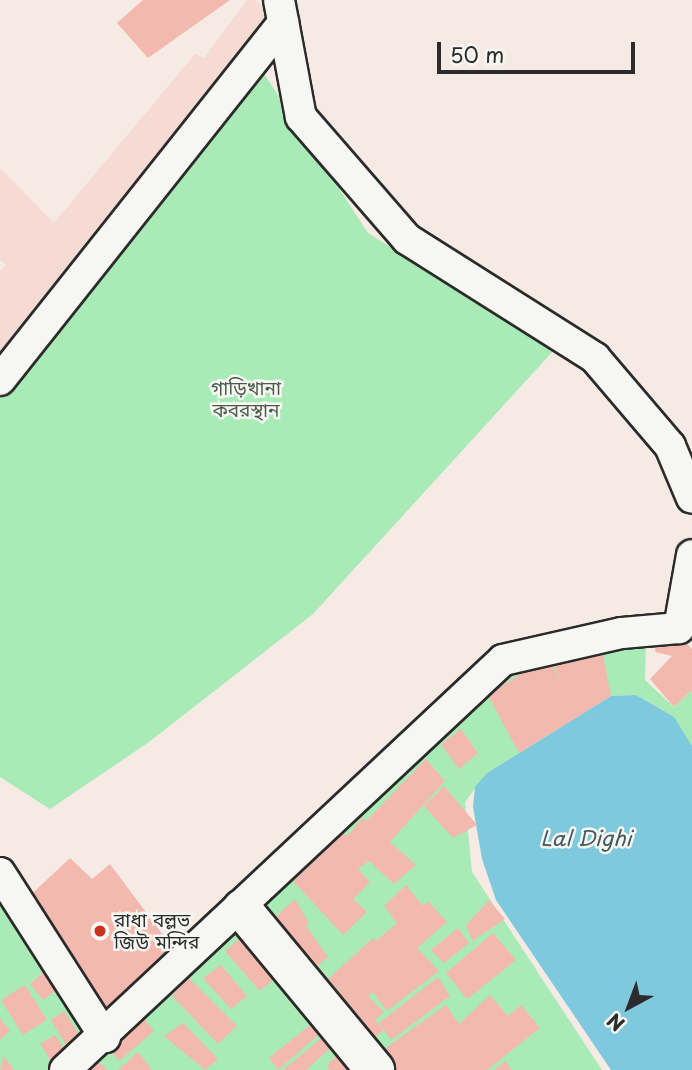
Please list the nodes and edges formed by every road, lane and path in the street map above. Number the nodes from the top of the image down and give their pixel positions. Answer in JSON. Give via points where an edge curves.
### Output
{"nodes":[{"id":1,"x":281,"y":12,"type":"edge"},
{"id":2,"x":0,"y":380,"type":"edge"},
{"id":3,"x":692,"y":498,"type":"edge"},
{"id":4,"x":692,"y":555,"type":"edge"},
{"id":5,"x":685,"y":634,"type":"edge"},
{"id":6,"x":0,"y":873,"type":"edge"},
{"id":7,"x":242,"y":909,"type":"junction"},
{"id":8,"x":104,"y":1038,"type":"junction"},
{"id":9,"x":65,"y":1070,"type":"edge"},
{"id":10,"x":374,"y":1070,"type":"edge"}],
"edges":[{"from":1,"to":2,"type":"street"},
{"from":1,"to":3,"type":"street","via":[[301,117],[407,239],[595,358],[670,446]]},
{"from":4,"to":5,"type":"street"},
{"from":5,"to":7,"type":"street","via":[[622,633],[503,660]]},
{"from":6,"to":8,"type":"street"},
{"from":7,"to":8,"type":"street"},
{"from":7,"to":10,"type":"street"},
{"from":8,"to":9,"type":"street"}]}
